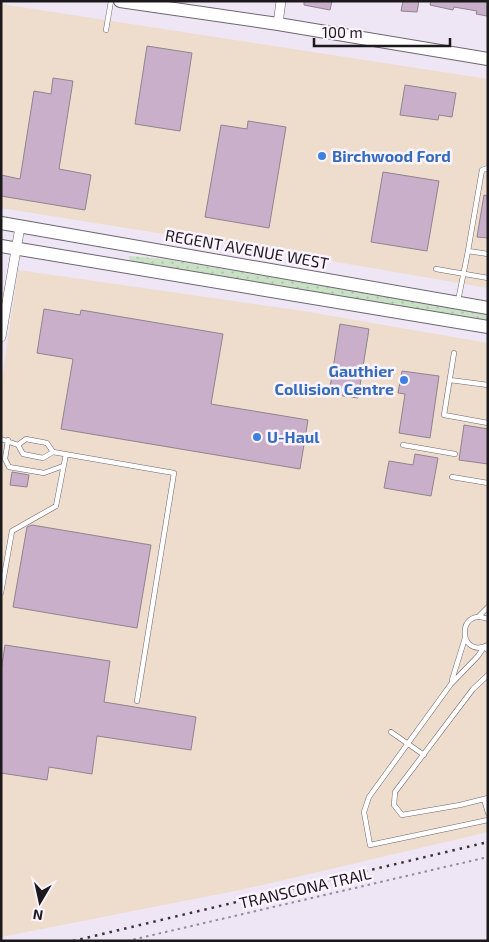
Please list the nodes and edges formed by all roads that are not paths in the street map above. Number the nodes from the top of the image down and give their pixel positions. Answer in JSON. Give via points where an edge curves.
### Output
{"nodes":[{"id":1,"x":111,"y":1,"type":"edge"},
{"id":2,"x":120,"y":1,"type":"edge"},
{"id":3,"x":281,"y":1,"type":"edge"},
{"id":4,"x":278,"y":24,"type":"junction"},
{"id":5,"x":106,"y":30,"type":"dead end"},
{"id":6,"x":488,"y":59,"type":"edge"},
{"id":7,"x":488,"y":168,"type":"edge"},
{"id":8,"x":1,"y":223,"type":"edge"},
{"id":9,"x":20,"y":227,"type":"junction"},
{"id":10,"x":1,"y":246,"type":"edge"},
{"id":11,"x":16,"y":249,"type":"junction"},
{"id":12,"x":468,"y":251,"type":"junction"},
{"id":13,"x":488,"y":254,"type":"edge"},
{"id":14,"x":436,"y":269,"type":"dead end"},
{"id":15,"x":463,"y":273,"type":"junction"},
{"id":16,"x":488,"y":278,"type":"edge"},
{"id":17,"x":458,"y":302,"type":"junction"},
{"id":18,"x":488,"y":308,"type":"edge"},
{"id":19,"x":488,"y":327,"type":"edge"},
{"id":20,"x":1,"y":337,"type":"edge"},
{"id":21,"x":454,"y":353,"type":"dead end"},
{"id":22,"x":450,"y":380,"type":"junction"},
{"id":23,"x":488,"y":385,"type":"edge"},
{"id":24,"x":488,"y":423,"type":"edge"},
{"id":25,"x":1,"y":439,"type":"edge"},
{"id":26,"x":8,"y":440,"type":"junction"},
{"id":27,"x":18,"y":445,"type":"junction"},
{"id":28,"x":403,"y":446,"type":"dead end"},
{"id":29,"x":53,"y":452,"type":"junction"},
{"id":30,"x":66,"y":454,"type":"junction"},
{"id":31,"x":455,"y":454,"type":"dead end"},
{"id":32,"x":64,"y":466,"type":"junction"},
{"id":33,"x":452,"y":476,"type":"dead end"},
{"id":34,"x":488,"y":483,"type":"edge"},
{"id":35,"x":1,"y":593,"type":"edge"},
{"id":36,"x":488,"y":607,"type":"edge"},
{"id":37,"x":478,"y":617,"type":"junction"},
{"id":38,"x":488,"y":619,"type":"edge"},
{"id":39,"x":465,"y":638,"type":"junction"},
{"id":40,"x":486,"y":647,"type":"edge"},
{"id":41,"x":488,"y":675,"type":"edge"},
{"id":42,"x":451,"y":684,"type":"junction"},
{"id":43,"x":137,"y":701,"type":"dead end"},
{"id":44,"x":391,"y":732,"type":"dead end"},
{"id":45,"x":408,"y":743,"type":"junction"},
{"id":46,"x":424,"y":756,"type":"junction"},
{"id":47,"x":486,"y":798,"type":"edge"},
{"id":48,"x":488,"y":813,"type":"edge"},
{"id":49,"x":488,"y":820,"type":"edge"}],
"edges":[{"from":1,"to":5,"type":"lane"},
{"from":2,"to":4,"type":"main road"},
{"from":3,"to":4,"type":"street"},
{"from":4,"to":6,"type":"main road"},
{"from":7,"to":12,"type":"lane","via":[[482,170]]},
{"from":8,"to":9,"type":"main road","name":"REGENT AVENUE WEST"},
{"from":9,"to":11,"type":"street"},
{"from":9,"to":17,"type":"main road","name":"REGENT AVENUE WEST"},
{"from":10,"to":11,"type":"main road"},
{"from":11,"to":19,"type":"main road"},
{"from":11,"to":20,"type":"street"},
{"from":12,"to":13,"type":"lane"},
{"from":12,"to":15,"type":"lane"},
{"from":14,"to":15,"type":"lane"},
{"from":15,"to":16,"type":"lane"},
{"from":15,"to":17,"type":"lane"},
{"from":17,"to":18,"type":"main road","name":"REGENT AVENUE WEST"},
{"from":21,"to":22,"type":"lane"},
{"from":22,"to":23,"type":"lane"},
{"from":22,"to":24,"type":"lane","via":[[444,415]]},
{"from":25,"to":26,"type":"lane"},
{"from":26,"to":27,"type":"lane"},
{"from":26,"to":32,"type":"lane","via":[[5,460],[9,466],[44,473]]},
{"from":27,"to":29,"type":"lane","via":[[26,440],[47,443]]},
{"from":27,"to":29,"type":"lane","via":[[22,454],[43,458]]},
{"from":28,"to":31,"type":"lane"},
{"from":29,"to":30,"type":"lane"},
{"from":30,"to":32,"type":"lane"},
{"from":30,"to":43,"type":"lane","via":[[174,473]]},
{"from":32,"to":35,"type":"lane","via":[[56,506],[12,530]]},
{"from":33,"to":34,"type":"lane"},
{"from":36,"to":37,"type":"lane"},
{"from":37,"to":38,"type":"lane"},
{"from":37,"to":39,"type":"lane","via":[[466,625]]},
{"from":39,"to":40,"type":"lane","via":[[475,647]]},
{"from":39,"to":42,"type":"lane"},
{"from":40,"to":42,"type":"lane"},
{"from":41,"to":46,"type":"lane","via":[[473,689]]},
{"from":42,"to":45,"type":"lane"},
{"from":44,"to":45,"type":"lane"},
{"from":45,"to":46,"type":"lane"},
{"from":45,"to":49,"type":"lane","via":[[369,797],[364,812],[370,845]]},
{"from":46,"to":47,"type":"lane","via":[[395,792],[394,805],[402,815]]},
{"from":47,"to":48,"type":"lane"}]}
